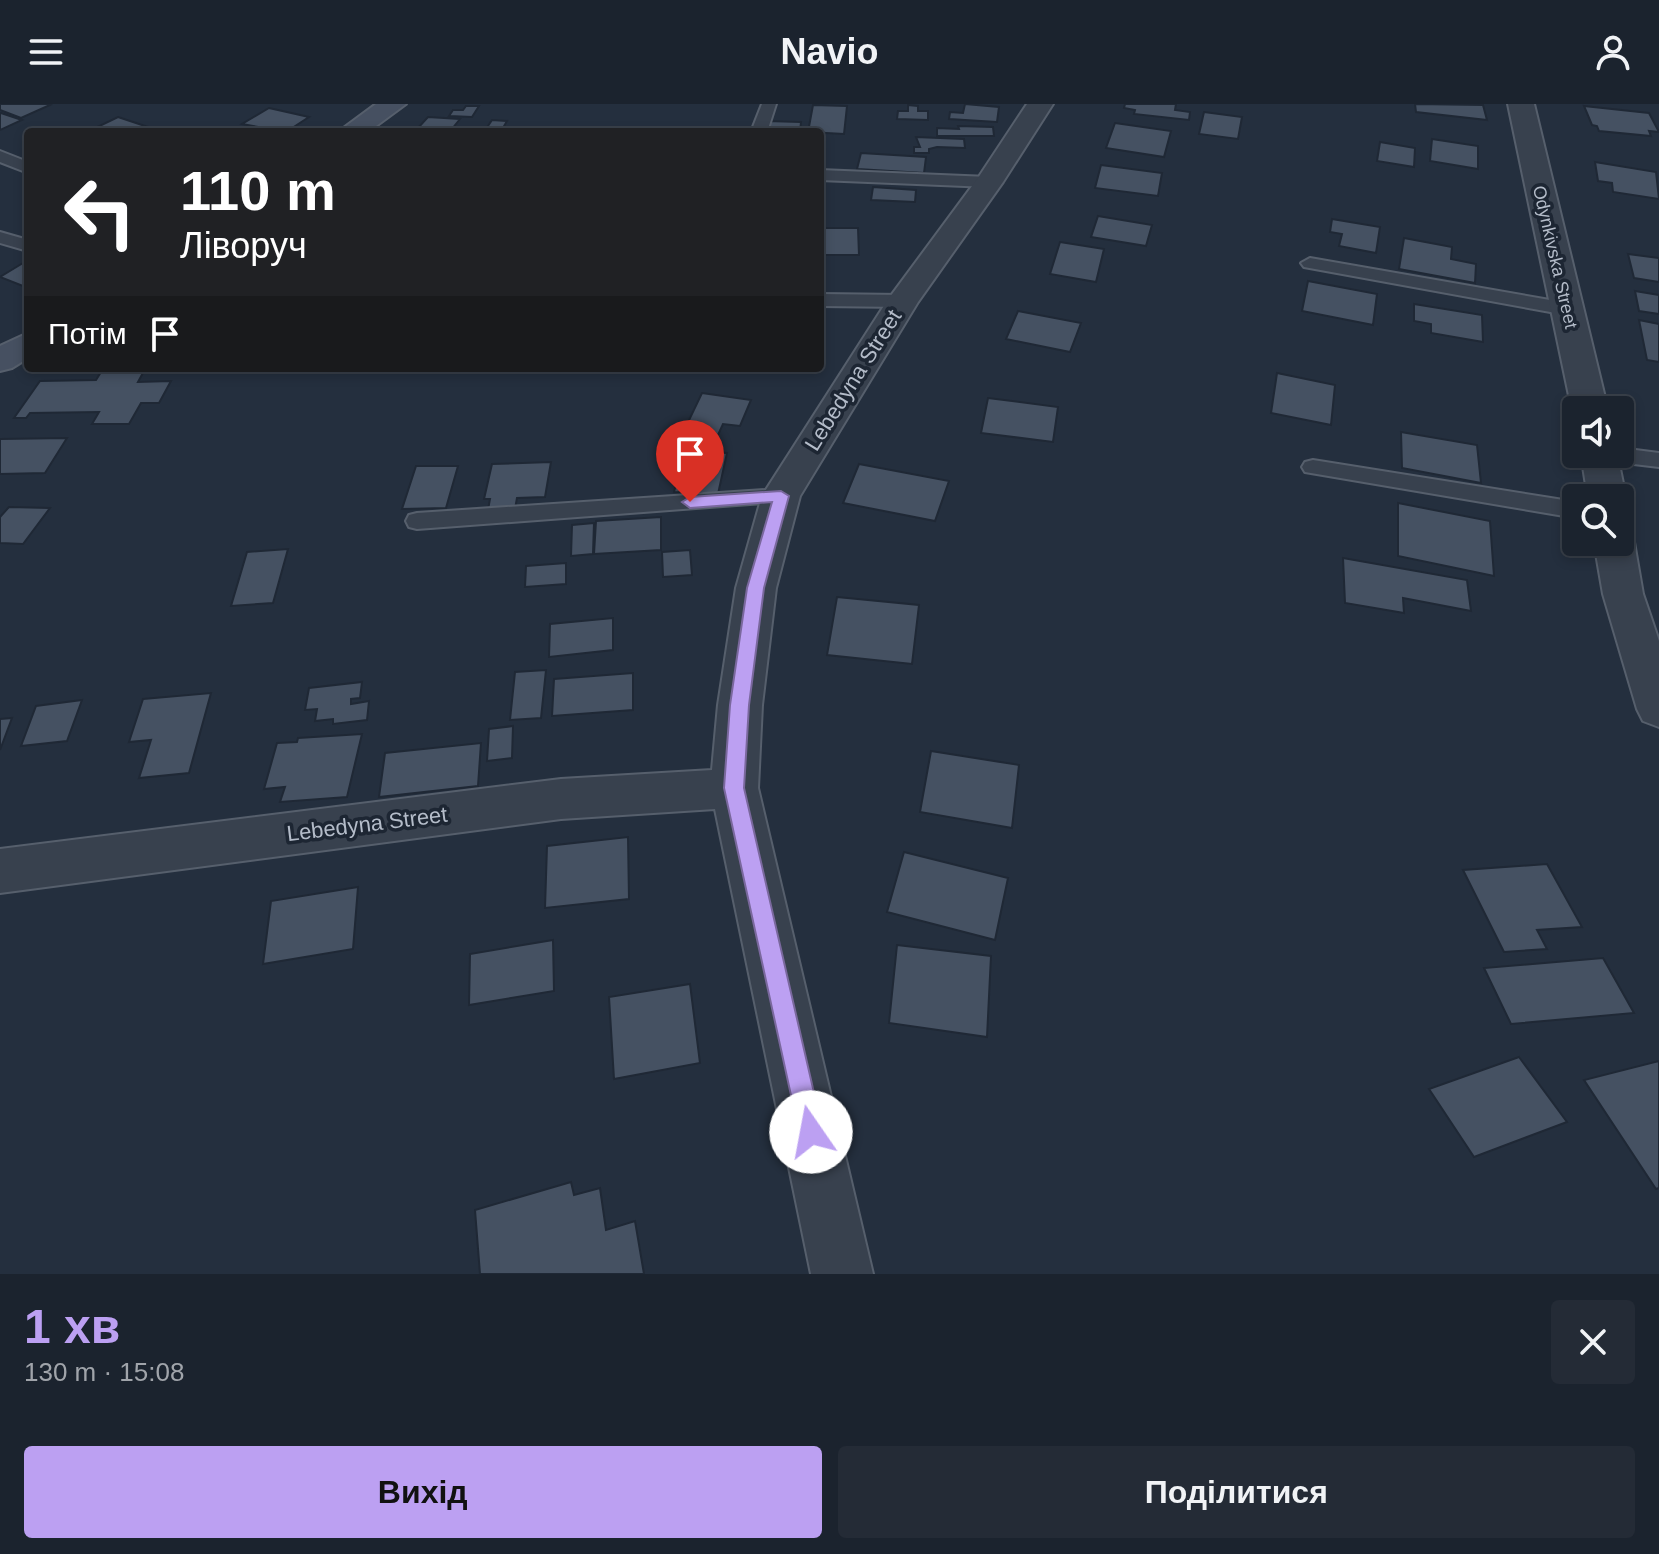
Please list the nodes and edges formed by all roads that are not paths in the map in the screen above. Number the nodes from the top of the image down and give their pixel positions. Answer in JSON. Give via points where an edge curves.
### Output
{"nodes":[{"id":1,"x":393,"y":104,"type":"edge"},
{"id":2,"x":769,"y":104,"type":"edge"},
{"id":3,"x":1040,"y":104,"type":"edge"},
{"id":4,"x":1521,"y":104,"type":"edge"},
{"id":5,"x":357,"y":128,"type":"edge"},
{"id":6,"x":760,"y":128,"type":"edge"},
{"id":7,"x":0,"y":156,"type":"edge"},
{"id":8,"x":24,"y":166,"type":"edge"},
{"id":9,"x":824,"y":175,"type":"edge"},
{"id":10,"x":989,"y":182,"type":"junction"},
{"id":11,"x":0,"y":237,"type":"edge"},
{"id":12,"x":24,"y":245,"type":"edge"},
{"id":13,"x":1310,"y":263,"type":"dead end"},
{"id":14,"x":824,"y":300,"type":"edge"},
{"id":15,"x":903,"y":301,"type":"junction"},
{"id":16,"x":1567,"y":309,"type":"junction"},
{"id":17,"x":24,"y":346,"type":"edge"},
{"id":18,"x":0,"y":361,"type":"edge"},
{"id":19,"x":1587,"y":396,"type":"edge"},
{"id":20,"x":1634,"y":457,"type":"edge"},
{"id":21,"x":1659,"y":460,"type":"edge"},
{"id":22,"x":1313,"y":467,"type":"dead end"},
{"id":23,"x":781,"y":496,"type":"junction"},
{"id":24,"x":1562,"y":508,"type":"edge"},
{"id":25,"x":417,"y":521,"type":"dead end"},
{"id":26,"x":1616,"y":556,"type":"edge"},
{"id":27,"x":1659,"y":709,"type":"edge"},
{"id":28,"x":734,"y":788,"type":"junction"},
{"id":29,"x":0,"y":871,"type":"edge"},
{"id":30,"x":842,"y":1274,"type":"edge"}],
"edges":[{"from":1,"to":5,"type":"main road"},
{"from":2,"to":6,"type":"lane"},
{"from":3,"to":10,"type":"street","name":"Lebedyna Street"},
{"from":4,"to":16,"type":"street","name":"Odynkivska Street"},
{"from":7,"to":8,"type":"lane"},
{"from":9,"to":10,"type":"lane"},
{"from":10,"to":15,"type":"street","name":"Lebedyna Street"},
{"from":11,"to":12,"type":"lane"},
{"from":13,"to":16,"type":"lane"},
{"from":14,"to":15,"type":"lane"},
{"from":15,"to":23,"type":"street","name":"Lebedyna Street"},
{"from":16,"to":19,"type":"street","name":"Odynkivska Street"},
{"from":17,"to":18,"type":"main road"},
{"from":20,"to":21,"type":"lane"},
{"from":22,"to":24,"type":"lane"},
{"from":23,"to":25,"type":"lane"},
{"from":23,"to":28,"type":"street","name":"Lebedyna Street","via":[[756,588]]},
{"from":26,"to":27,"type":"street"},
{"from":28,"to":29,"type":"street","name":"Lebedyna Street","via":[[561,799]]},
{"from":28,"to":30,"type":"street","name":"Lebedyna Street"}]}
